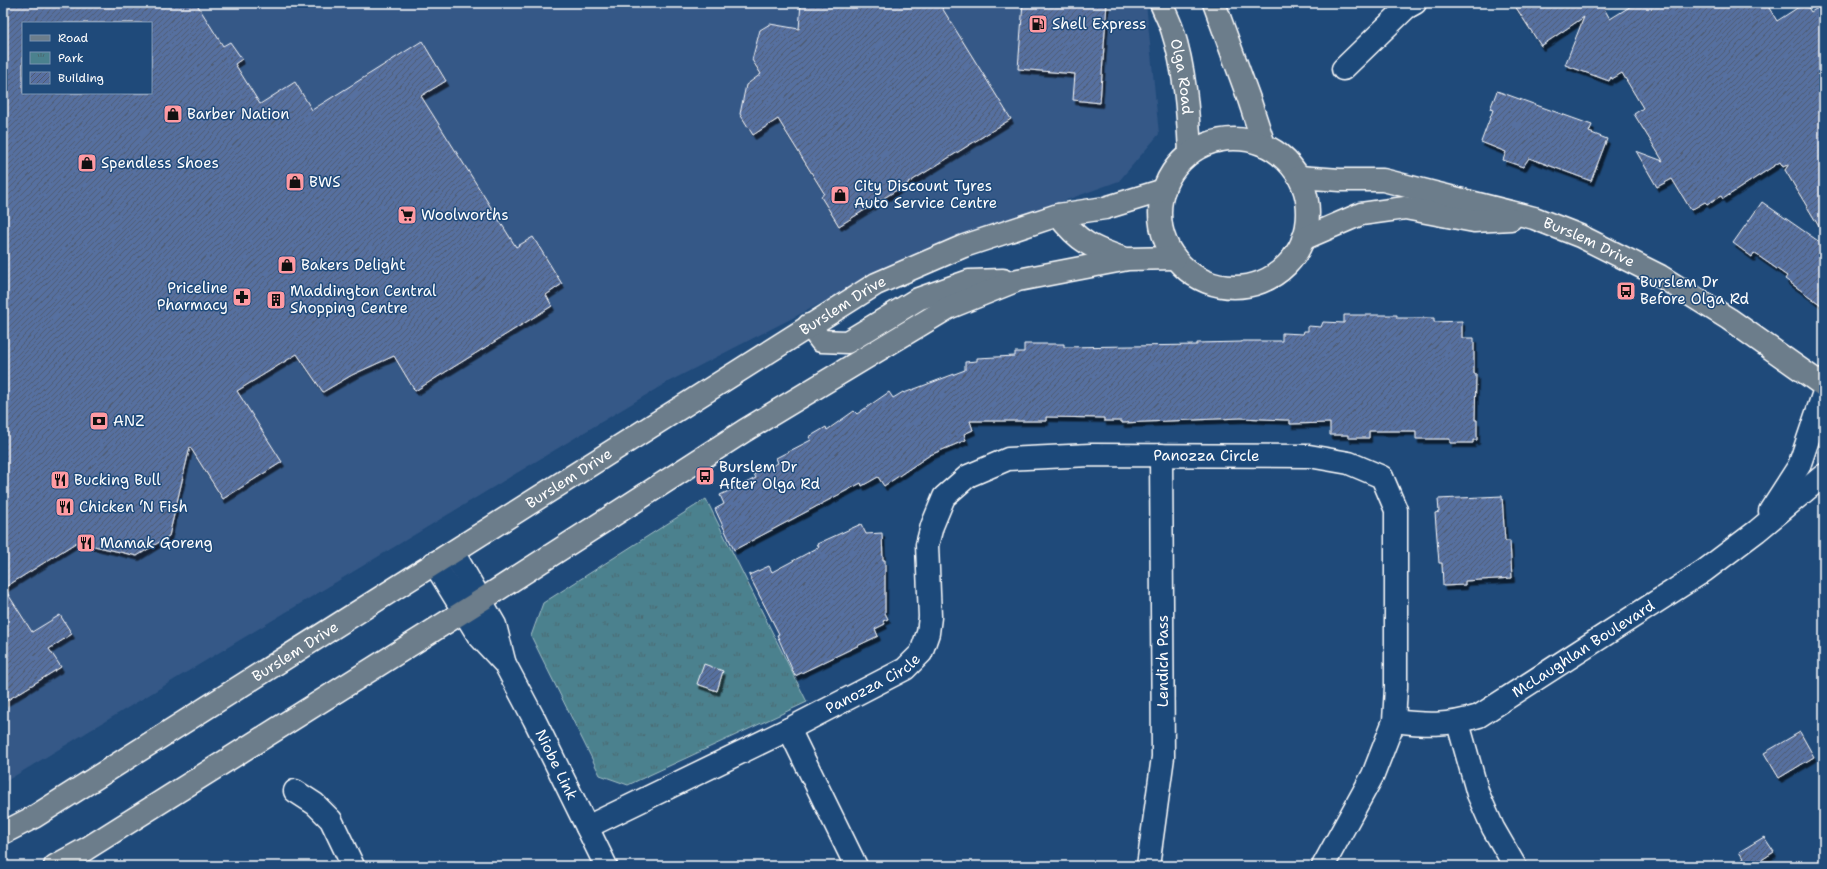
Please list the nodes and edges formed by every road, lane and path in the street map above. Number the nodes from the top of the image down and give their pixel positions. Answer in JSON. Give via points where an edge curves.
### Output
{"nodes":[{"id":1,"x":1161,"y":3,"type":"edge"},
{"id":2,"x":1214,"y":3,"type":"edge"},
{"id":3,"x":1415,"y":3,"type":"edge"},
{"id":4,"x":1343,"y":69,"type":"dead end"},
{"id":5,"x":1264,"y":144,"type":"junction"},
{"id":6,"x":1190,"y":154,"type":"junction"},
{"id":7,"x":1299,"y":177,"type":"junction"},
{"id":8,"x":1164,"y":190,"type":"junction"},
{"id":9,"x":1058,"y":215,"type":"junction"},
{"id":10,"x":1534,"y":218,"type":"junction"},
{"id":11,"x":1303,"y":239,"type":"junction"},
{"id":12,"x":1175,"y":258,"type":"junction"},
{"id":13,"x":1128,"y":260,"type":"junction"},
{"id":14,"x":1018,"y":280,"type":"junction"},
{"id":15,"x":809,"y":325,"type":"junction"},
{"id":16,"x":1824,"y":386,"type":"edge"},
{"id":17,"x":1824,"y":392,"type":"edge"},
{"id":18,"x":1161,"y":455,"type":"junction"},
{"id":19,"x":1824,"y":475,"type":"edge"},
{"id":20,"x":1757,"y":531,"type":"junction"},
{"id":21,"x":453,"y":552,"type":"junction"},
{"id":22,"x":434,"y":563,"type":"junction"},
{"id":23,"x":472,"y":606,"type":"junction"},
{"id":24,"x":1394,"y":721,"type":"junction"},
{"id":25,"x":1458,"y":723,"type":"junction"},
{"id":26,"x":789,"y":729,"type":"junction"},
{"id":27,"x":295,"y":791,"type":"dead end"},
{"id":28,"x":587,"y":826,"type":"junction"},
{"id":29,"x":3,"y":833,"type":"edge"},
{"id":30,"x":55,"y":866,"type":"edge"},
{"id":31,"x":353,"y":866,"type":"edge"},
{"id":32,"x":606,"y":866,"type":"edge"},
{"id":33,"x":856,"y":866,"type":"edge"},
{"id":34,"x":1148,"y":866,"type":"edge"},
{"id":35,"x":1324,"y":866,"type":"edge"},
{"id":36,"x":1514,"y":866,"type":"edge"}],
"edges":[{"from":1,"to":6,"type":"main road","name":"Olga Road","via":[[1172,28],[1184,81]]},
{"from":2,"to":5,"type":"main road","via":[[1250,98]]},
{"from":3,"to":4,"type":"street","via":[[1406,8]]},
{"from":5,"to":6,"type":"main road","via":[[1245,139],[1226,139],[1207,144]]},
{"from":5,"to":7,"type":"main road","via":[[1290,163]]},
{"from":6,"to":8,"type":"main road","via":[[1174,170]]},
{"from":7,"to":10,"type":"main road","name":"Burslem Drive","via":[[1383,180]]},
{"from":7,"to":11,"type":"main road","via":[[1306,197],[1308,218]]},
{"from":8,"to":9,"type":"main road","name":"Burslem Drive","via":[[1105,208]]},
{"from":8,"to":12,"type":"main road","via":[[1160,214],[1164,237]]},
{"from":9,"to":13,"type":"main road","via":[[1071,232],[1094,249]]},
{"from":9,"to":15,"type":"main road","name":"Burslem Drive","via":[[964,246],[876,284]]},
{"from":10,"to":11,"type":"main road","name":"Burslem Drive","via":[[1474,220],[1405,208],[1361,214]]},
{"from":10,"to":16,"type":"main road","name":"Burslem Drive","via":[[1580,236],[1660,276],[1728,319]]},
{"from":11,"to":12,"type":"main road","via":[[1292,259],[1276,274],[1255,284],[1233,287],[1211,284],[1191,274]]},
{"from":12,"to":13,"type":"main road"},
{"from":13,"to":14,"type":"main road"},
{"from":14,"to":15,"type":"main road","via":[[969,281],[918,299],[847,342],[821,341]]},
{"from":14,"to":23,"type":"main road","via":[[942,311],[744,430]]},
{"from":15,"to":21,"type":"main road","name":"Burslem Drive"},
{"from":17,"to":20,"type":"street","name":"McLaughlan Boulevard","via":[[1799,466]]},
{"from":18,"to":24,"type":"street","name":"Panozza Circle","via":[[1308,456],[1349,463],[1382,477],[1396,510]]},
{"from":18,"to":26,"type":"street","name":"Panozza Circle","via":[[1090,455],[1008,460],[968,476],[944,497],[932,526],[927,546],[930,617],[921,653],[905,669]]},
{"from":18,"to":34,"type":"street","name":"Lendich Pass","via":[[1163,757]]},
{"from":19,"to":20,"type":"street","name":"McLaughlan Boulevard"},
{"from":20,"to":25,"type":"street","name":"McLaughlan Boulevard","via":[[1704,570],[1503,702],[1479,716]]},
{"from":21,"to":22,"type":"main road","name":"Burslem Drive"},
{"from":21,"to":23,"type":"street","name":"Niobe Link"},
{"from":22,"to":23,"type":"street","name":"Niobe Link"},
{"from":22,"to":29,"type":"main road","name":"Burslem Drive","via":[[34,817]]},
{"from":23,"to":28,"type":"street","name":"Niobe Link","via":[[495,625],[505,664]]},
{"from":23,"to":30,"type":"main road"},
{"from":24,"to":25,"type":"street","name":"McLaughlan Boulevard"},
{"from":24,"to":35,"type":"street","name":"Panozza Circle","via":[[1373,775]]},
{"from":25,"to":36,"type":"street","via":[[1478,794]]},
{"from":26,"to":28,"type":"street","name":"Panozza Circle"},
{"from":26,"to":33,"type":"street"},
{"from":27,"to":31,"type":"street","via":[[315,804],[331,820]]},
{"from":28,"to":32,"type":"street","name":"Niobe Link"}]}
